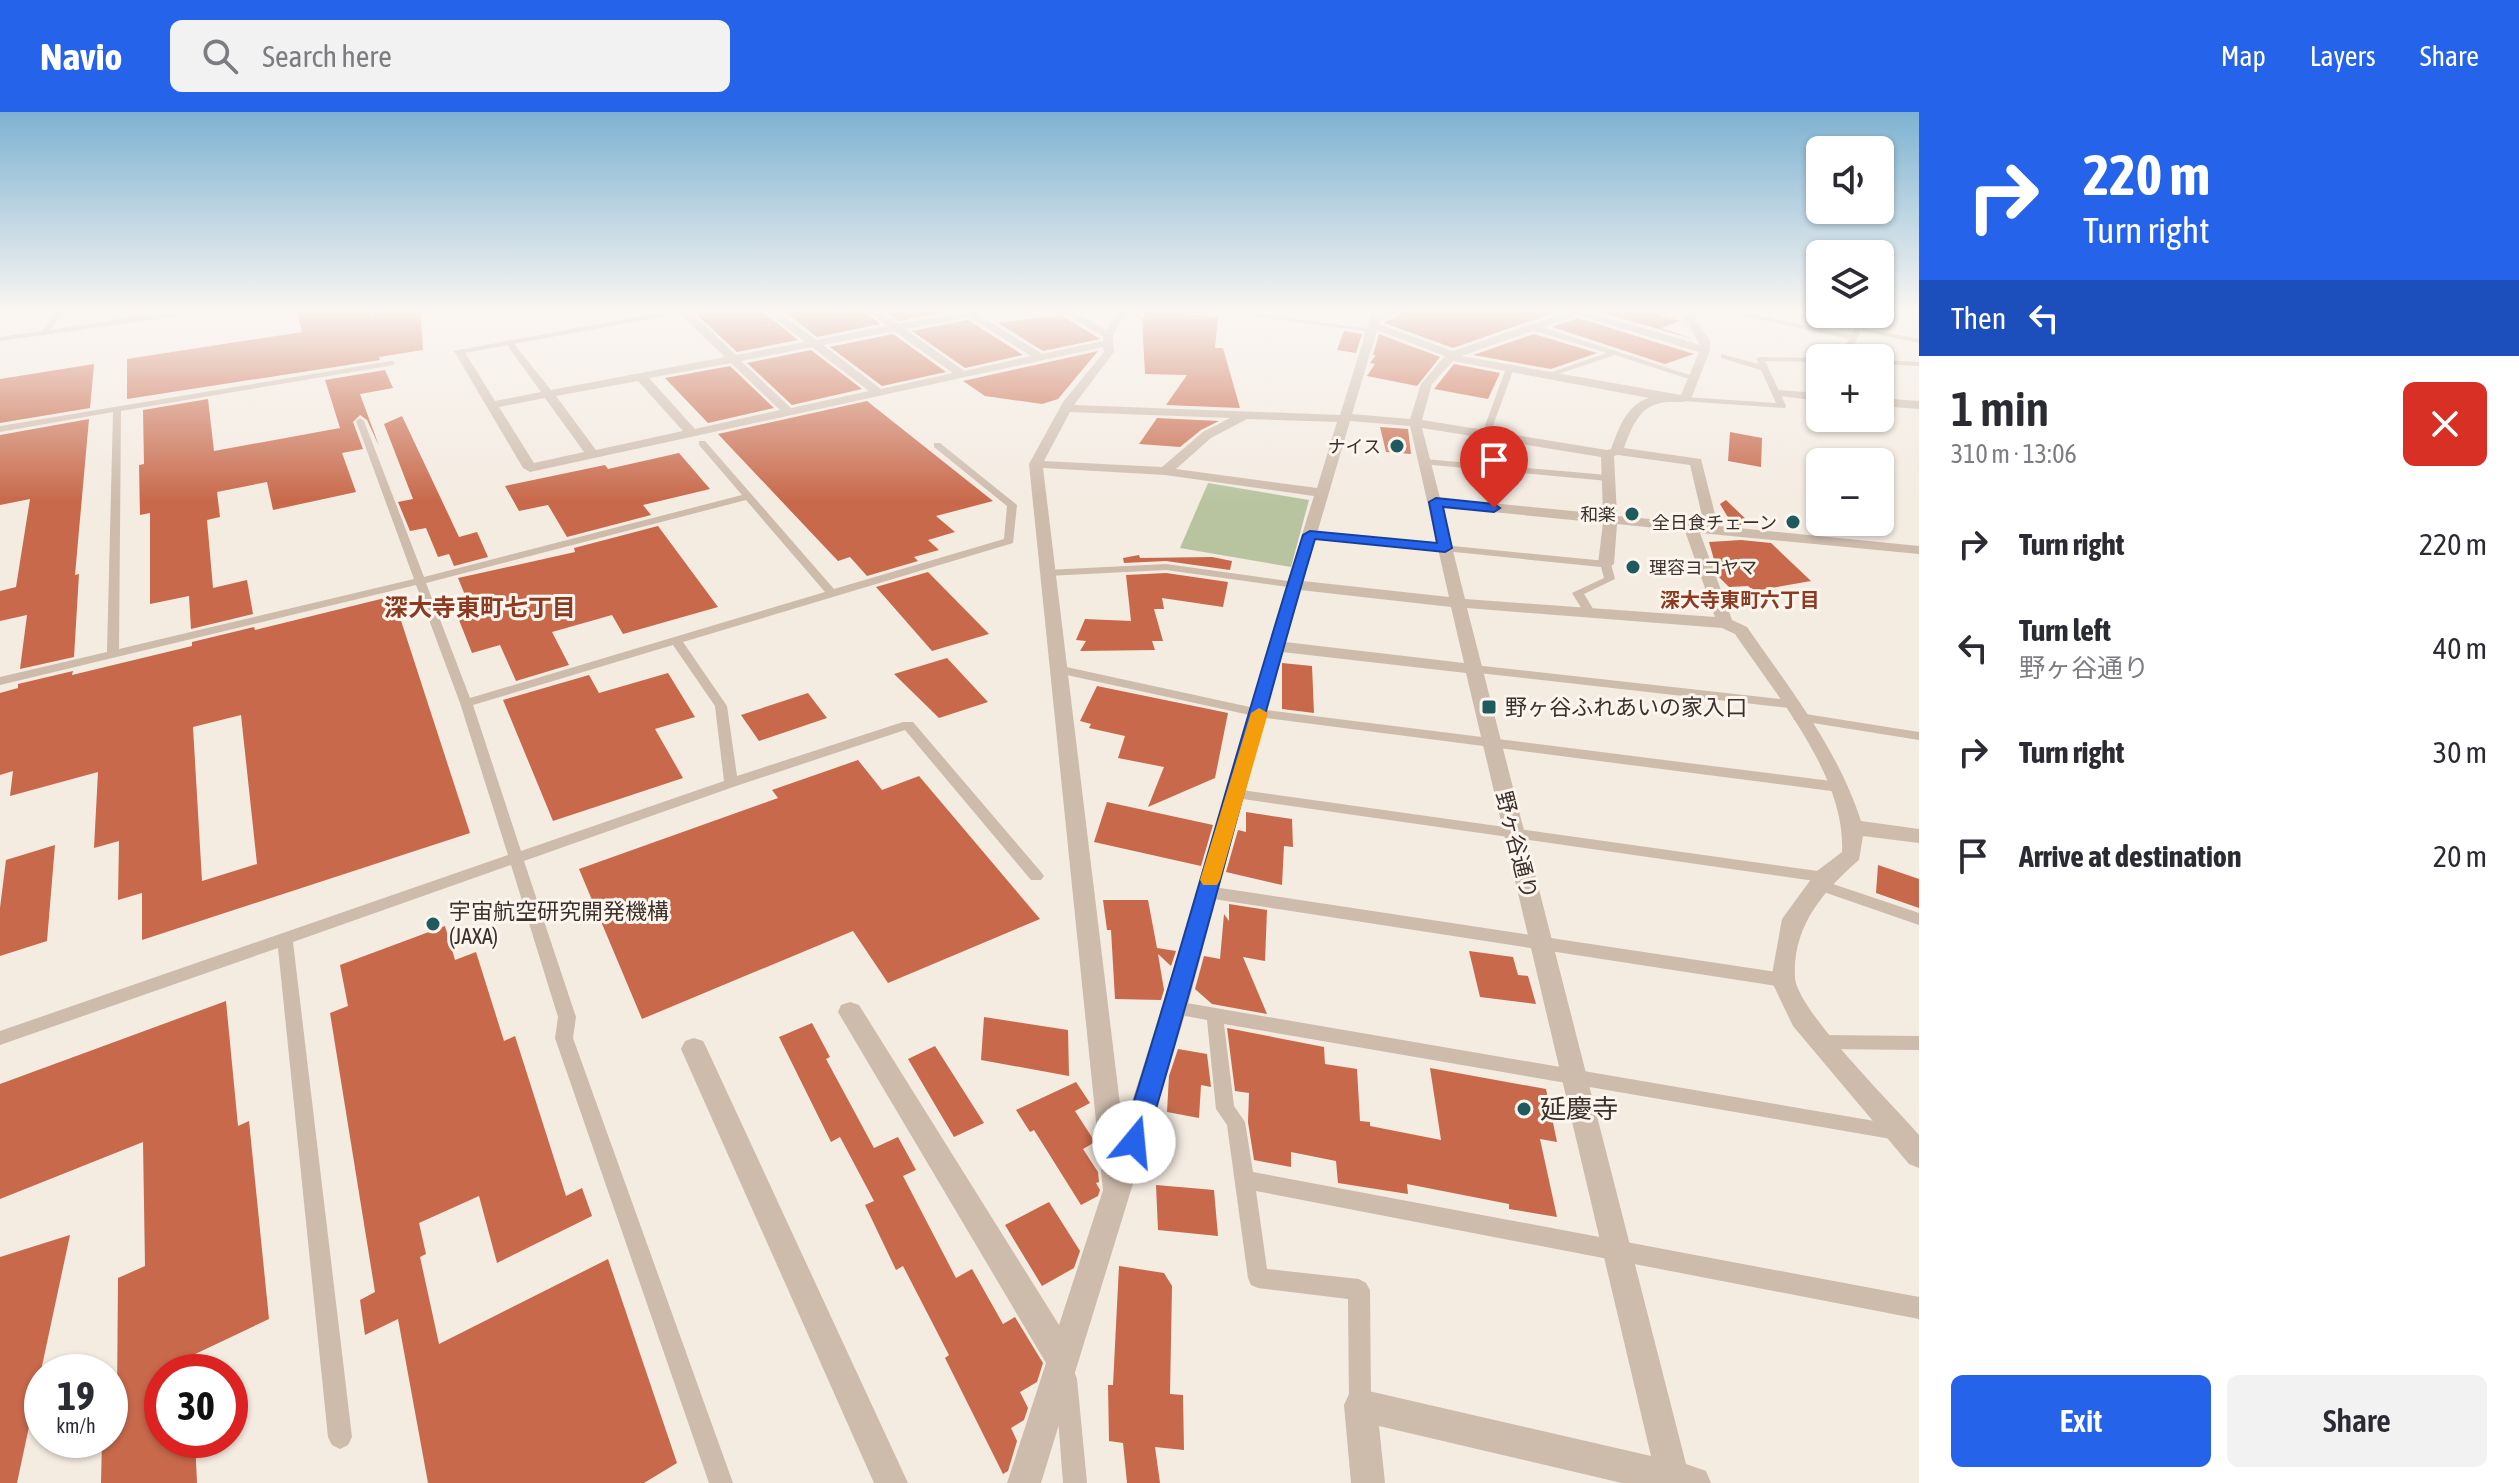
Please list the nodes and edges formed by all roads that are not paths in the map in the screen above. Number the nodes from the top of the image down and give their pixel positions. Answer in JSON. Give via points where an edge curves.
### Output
{"nodes":[{"id":1,"x":332,"y":373,"type":"edge"},
{"id":2,"x":472,"y":373,"type":"edge"},
{"id":3,"x":533,"y":373,"type":"edge"},
{"id":4,"x":662,"y":373,"type":"edge"},
{"id":5,"x":749,"y":373,"type":"edge"},
{"id":6,"x":852,"y":373,"type":"edge"},
{"id":7,"x":960,"y":373,"type":"edge"},
{"id":8,"x":972,"y":373,"type":"edge"},
{"id":9,"x":1093,"y":373,"type":"edge"},
{"id":10,"x":1359,"y":373,"type":"edge"},
{"id":11,"x":1433,"y":373,"type":"edge"},
{"id":12,"x":1508,"y":373,"type":"edge"},
{"id":13,"x":1540,"y":373,"type":"edge"},
{"id":14,"x":1558,"y":373,"type":"edge"},
{"id":15,"x":1679,"y":373,"type":"edge"},
{"id":16,"x":1694,"y":373,"type":"edge"},
{"id":17,"x":1765,"y":373,"type":"edge"},
{"id":18,"x":963,"y":375,"type":"junction"},
{"id":19,"x":1552,"y":375,"type":"junction"},
{"id":20,"x":641,"y":377,"type":"junction"},
{"id":21,"x":1692,"y":377,"type":"junction"},
{"id":22,"x":879,"y":393,"type":"junction"},
{"id":23,"x":1777,"y":393,"type":"junction"},
{"id":24,"x":549,"y":394,"type":"junction"},
{"id":25,"x":1806,"y":396,"type":"edge"},
{"id":26,"x":1664,"y":397,"type":"junction"},
{"id":27,"x":1685,"y":399,"type":"junction"},
{"id":28,"x":1894,"y":403,"type":"edge"},
{"id":29,"x":492,"y":405,"type":"junction"},
{"id":30,"x":1919,"y":405,"type":"edge"},
{"id":31,"x":1066,"y":408,"type":"junction"},
{"id":32,"x":117,"y":409,"type":"junction"},
{"id":33,"x":789,"y":412,"type":"junction"},
{"id":34,"x":1247,"y":414,"type":"junction"},
{"id":35,"x":1345,"y":418,"type":"junction"},
{"id":36,"x":360,"y":421,"type":"dead end"},
{"id":37,"x":1415,"y":423,"type":"junction"},
{"id":38,"x":0,"y":429,"type":"edge"},
{"id":39,"x":692,"y":433,"type":"junction"},
{"id":40,"x":1486,"y":434,"type":"junction"},
{"id":41,"x":702,"y":443,"type":"dead end"},
{"id":42,"x":937,"y":445,"type":"dead end"},
{"id":43,"x":1612,"y":452,"type":"junction"},
{"id":44,"x":592,"y":454,"type":"junction"},
{"id":45,"x":1424,"y":462,"type":"junction"},
{"id":46,"x":1036,"y":464,"type":"junction"},
{"id":47,"x":1165,"y":471,"type":"junction"},
{"id":48,"x":1608,"y":478,"type":"junction"},
{"id":49,"x":1324,"y":493,"type":"junction"},
{"id":50,"x":748,"y":496,"type":"junction"},
{"id":51,"x":1436,"y":502,"type":"junction"},
{"id":52,"x":1610,"y":520,"type":"junction"},
{"id":53,"x":1702,"y":528,"type":"junction"},
{"id":54,"x":1310,"y":535,"type":"junction"},
{"id":55,"x":1445,"y":548,"type":"junction"},
{"id":56,"x":1919,"y":550,"type":"edge"},
{"id":57,"x":1606,"y":564,"type":"junction"},
{"id":58,"x":1047,"y":573,"type":"junction"},
{"id":59,"x":420,"y":581,"type":"junction"},
{"id":60,"x":1295,"y":585,"type":"junction"},
{"id":61,"x":831,"y":592,"type":"junction"},
{"id":62,"x":1459,"y":603,"type":"junction"},
{"id":63,"x":1589,"y":612,"type":"junction"},
{"id":64,"x":1725,"y":623,"type":"junction"},
{"id":65,"x":677,"y":642,"type":"junction"},
{"id":66,"x":1275,"y":646,"type":"junction"},
{"id":67,"x":113,"y":654,"type":"junction"},
{"id":68,"x":1057,"y":669,"type":"junction"},
{"id":69,"x":1474,"y":669,"type":"junction"},
{"id":70,"x":0,"y":681,"type":"edge"},
{"id":71,"x":466,"y":703,"type":"junction"},
{"id":72,"x":1795,"y":711,"type":"junction"},
{"id":73,"x":1259,"y":713,"type":"junction"},
{"id":74,"x":1919,"y":736,"type":"edge"},
{"id":75,"x":1493,"y":743,"type":"junction"},
{"id":76,"x":731,"y":783,"type":"junction"},
{"id":77,"x":1839,"y":787,"type":"junction"},
{"id":78,"x":1234,"y":794,"type":"junction"},
{"id":79,"x":1853,"y":827,"type":"junction"},
{"id":80,"x":1513,"y":834,"type":"junction"},
{"id":81,"x":1919,"y":836,"type":"edge"},
{"id":82,"x":515,"y":858,"type":"junction"},
{"id":83,"x":1036,"y":876,"type":"dead end"},
{"id":84,"x":1822,"y":881,"type":"junction"},
{"id":85,"x":1207,"y":892,"type":"junction"},
{"id":86,"x":1919,"y":919,"type":"edge"},
{"id":87,"x":285,"y":940,"type":"junction"},
{"id":88,"x":1543,"y":943,"type":"junction"},
{"id":89,"x":1783,"y":980,"type":"junction"},
{"id":90,"x":1175,"y":1008,"type":"junction"},
{"id":91,"x":850,"y":1012,"type":"dead end"},
{"id":92,"x":1215,"y":1017,"type":"junction"},
{"id":93,"x":0,"y":1038,"type":"edge"},
{"id":94,"x":1821,"y":1042,"type":"junction"},
{"id":95,"x":1919,"y":1043,"type":"edge"},
{"id":96,"x":694,"y":1049,"type":"dead end"},
{"id":97,"x":1573,"y":1078,"type":"junction"},
{"id":98,"x":1898,"y":1132,"type":"junction"},
{"id":99,"x":1919,"y":1155,"type":"edge"},
{"id":100,"x":1246,"y":1180,"type":"junction"},
{"id":101,"x":1117,"y":1195,"type":"junction"},
{"id":102,"x":1616,"y":1250,"type":"junction"},
{"id":103,"x":1919,"y":1308,"type":"edge"},
{"id":104,"x":1064,"y":1363,"type":"junction"},
{"id":105,"x":1360,"y":1405,"type":"junction"},
{"id":106,"x":340,"y":1437,"type":"dead end"},
{"id":107,"x":1680,"y":1481,"type":"edge"},
{"id":108,"x":721,"y":1483,"type":"edge"},
{"id":109,"x":891,"y":1483,"type":"edge"},
{"id":110,"x":1024,"y":1483,"type":"edge"},
{"id":111,"x":1075,"y":1483,"type":"edge"},
{"id":112,"x":1368,"y":1483,"type":"edge"}],
"edges":[{"from":1,"to":32,"type":"lane"},
{"from":2,"to":29,"type":"street"},
{"from":3,"to":24,"type":"street"},
{"from":4,"to":20,"type":"street"},
{"from":5,"to":33,"type":"street"},
{"from":6,"to":22,"type":"street"},
{"from":7,"to":18,"type":"street"},
{"from":8,"to":18,"type":"street"},
{"from":9,"to":31,"type":"street"},
{"from":10,"to":35,"type":"street"},
{"from":11,"to":37,"type":"street","name":"野ヶ谷通り"},
{"from":12,"to":40,"type":"lane"},
{"from":13,"to":19,"type":"street"},
{"from":14,"to":19,"type":"lane"},
{"from":15,"to":21,"type":"lane"},
{"from":16,"to":21,"type":"street"},
{"from":17,"to":23,"type":"lane"},
{"from":18,"to":22,"type":"street"},
{"from":19,"to":26,"type":"street"},
{"from":20,"to":24,"type":"street"},
{"from":20,"to":39,"type":"street"},
{"from":21,"to":27,"type":"street"},
{"from":22,"to":33,"type":"street"},
{"from":23,"to":25,"type":"street"},
{"from":23,"to":27,"type":"lane","via":[[1782,406]]},
{"from":24,"to":29,"type":"street"},
{"from":24,"to":44,"type":"street"},
{"from":26,"to":27,"type":"street"},
{"from":26,"to":43,"type":"street","via":[[1648,400],[1629,416]]},
{"from":28,"to":30,"type":"street"},
{"from":29,"to":44,"type":"street","via":[[530,468]]},
{"from":31,"to":34,"type":"street"},
{"from":31,"to":46,"type":"street"},
{"from":32,"to":38,"type":"lane"},
{"from":32,"to":67,"type":"lane"},
{"from":33,"to":39,"type":"street"},
{"from":34,"to":35,"type":"street"},
{"from":34,"to":47,"type":"street","via":[[1207,435]]},
{"from":35,"to":37,"type":"street"},
{"from":35,"to":49,"type":"street"},
{"from":36,"to":59,"type":"lane"},
{"from":37,"to":40,"type":"street"},
{"from":37,"to":45,"type":"street","name":"野ヶ谷通り"},
{"from":39,"to":44,"type":"street"},
{"from":40,"to":43,"type":"street"},
{"from":41,"to":50,"type":"lane"},
{"from":42,"to":61,"type":"lane","via":[[1012,505],[1009,541]]},
{"from":43,"to":48,"type":"street"},
{"from":43,"to":53,"type":"street","via":[[1696,462]]},
{"from":45,"to":48,"type":"lane"},
{"from":45,"to":51,"type":"street","name":"野ヶ谷通り"},
{"from":46,"to":47,"type":"street"},
{"from":46,"to":58,"type":"street"},
{"from":47,"to":49,"type":"street"},
{"from":48,"to":52,"type":"street"},
{"from":49,"to":54,"type":"street"},
{"from":50,"to":59,"type":"lane"},
{"from":50,"to":61,"type":"lane"},
{"from":51,"to":52,"type":"street"},
{"from":51,"to":55,"type":"street","name":"野ヶ谷通り"},
{"from":52,"to":53,"type":"street"},
{"from":52,"to":57,"type":"street"},
{"from":53,"to":56,"type":"street"},
{"from":53,"to":64,"type":"street"},
{"from":54,"to":55,"type":"lane"},
{"from":54,"to":60,"type":"street"},
{"from":55,"to":57,"type":"lane"},
{"from":55,"to":62,"type":"street","name":"野ヶ谷通り"},
{"from":57,"to":63,"type":"lane","via":[[1610,579],[1578,593]]},
{"from":58,"to":60,"type":"lane","via":[[1166,567]]},
{"from":58,"to":68,"type":"street"},
{"from":59,"to":67,"type":"lane"},
{"from":59,"to":71,"type":"lane"},
{"from":60,"to":62,"type":"street"},
{"from":60,"to":66,"type":"street"},
{"from":61,"to":65,"type":"lane"},
{"from":62,"to":63,"type":"street"},
{"from":62,"to":69,"type":"street","name":"野ヶ谷通り"},
{"from":63,"to":64,"type":"street"},
{"from":64,"to":72,"type":"street","via":[[1741,631]]},
{"from":65,"to":71,"type":"lane"},
{"from":65,"to":76,"type":"lane","via":[[721,706]]},
{"from":66,"to":69,"type":"street"},
{"from":66,"to":73,"type":"street"},
{"from":67,"to":70,"type":"lane"},
{"from":68,"to":73,"type":"lane"},
{"from":68,"to":101,"type":"street"},
{"from":69,"to":72,"type":"lane"},
{"from":69,"to":75,"type":"street","name":"野ヶ谷通り"},
{"from":71,"to":82,"type":"lane"},
{"from":72,"to":74,"type":"lane"},
{"from":72,"to":77,"type":"street"},
{"from":73,"to":75,"type":"lane"},
{"from":73,"to":78,"type":"street"},
{"from":75,"to":77,"type":"lane"},
{"from":75,"to":80,"type":"street","name":"野ヶ谷通り"},
{"from":76,"to":82,"type":"lane"},
{"from":76,"to":83,"type":"lane","via":[[908,725]]},
{"from":77,"to":79,"type":"street"},
{"from":78,"to":80,"type":"lane"},
{"from":78,"to":85,"type":"street"},
{"from":79,"to":81,"type":"street"},
{"from":79,"to":84,"type":"street","via":[[1852,855]]},
{"from":80,"to":84,"type":"lane"},
{"from":80,"to":88,"type":"street","name":"野ヶ谷通り"},
{"from":82,"to":87,"type":"lane"},
{"from":82,"to":108,"type":"lane","via":[[567,1017],[564,1038]]},
{"from":84,"to":86,"type":"lane"},
{"from":84,"to":89,"type":"street","via":[[1790,925]]},
{"from":85,"to":88,"type":"lane"},
{"from":85,"to":90,"type":"street"},
{"from":87,"to":93,"type":"lane"},
{"from":87,"to":106,"type":"lane"},
{"from":88,"to":89,"type":"lane"},
{"from":88,"to":97,"type":"street","name":"野ヶ谷通り"},
{"from":89,"to":94,"type":"street","via":[[1802,1019]]},
{"from":90,"to":92,"type":"lane"},
{"from":90,"to":101,"type":"street"},
{"from":91,"to":104,"type":"street"},
{"from":92,"to":97,"type":"lane"},
{"from":92,"to":100,"type":"lane","via":[[1225,1109],[1236,1122]]},
{"from":94,"to":95,"type":"lane"},
{"from":94,"to":98,"type":"street"},
{"from":96,"to":109,"type":"street"},
{"from":97,"to":98,"type":"lane"},
{"from":97,"to":102,"type":"street","name":"野ヶ谷通り"},
{"from":98,"to":99,"type":"street"},
{"from":100,"to":102,"type":"lane"},
{"from":100,"to":105,"type":"lane","via":[[1258,1278],[1359,1290]]},
{"from":101,"to":104,"type":"street"},
{"from":102,"to":103,"type":"lane"},
{"from":102,"to":107,"type":"street","name":"野ヶ谷通り"},
{"from":104,"to":110,"type":"street"},
{"from":104,"to":111,"type":"lane"},
{"from":105,"to":107,"type":"street"},
{"from":105,"to":112,"type":"street"}]}
